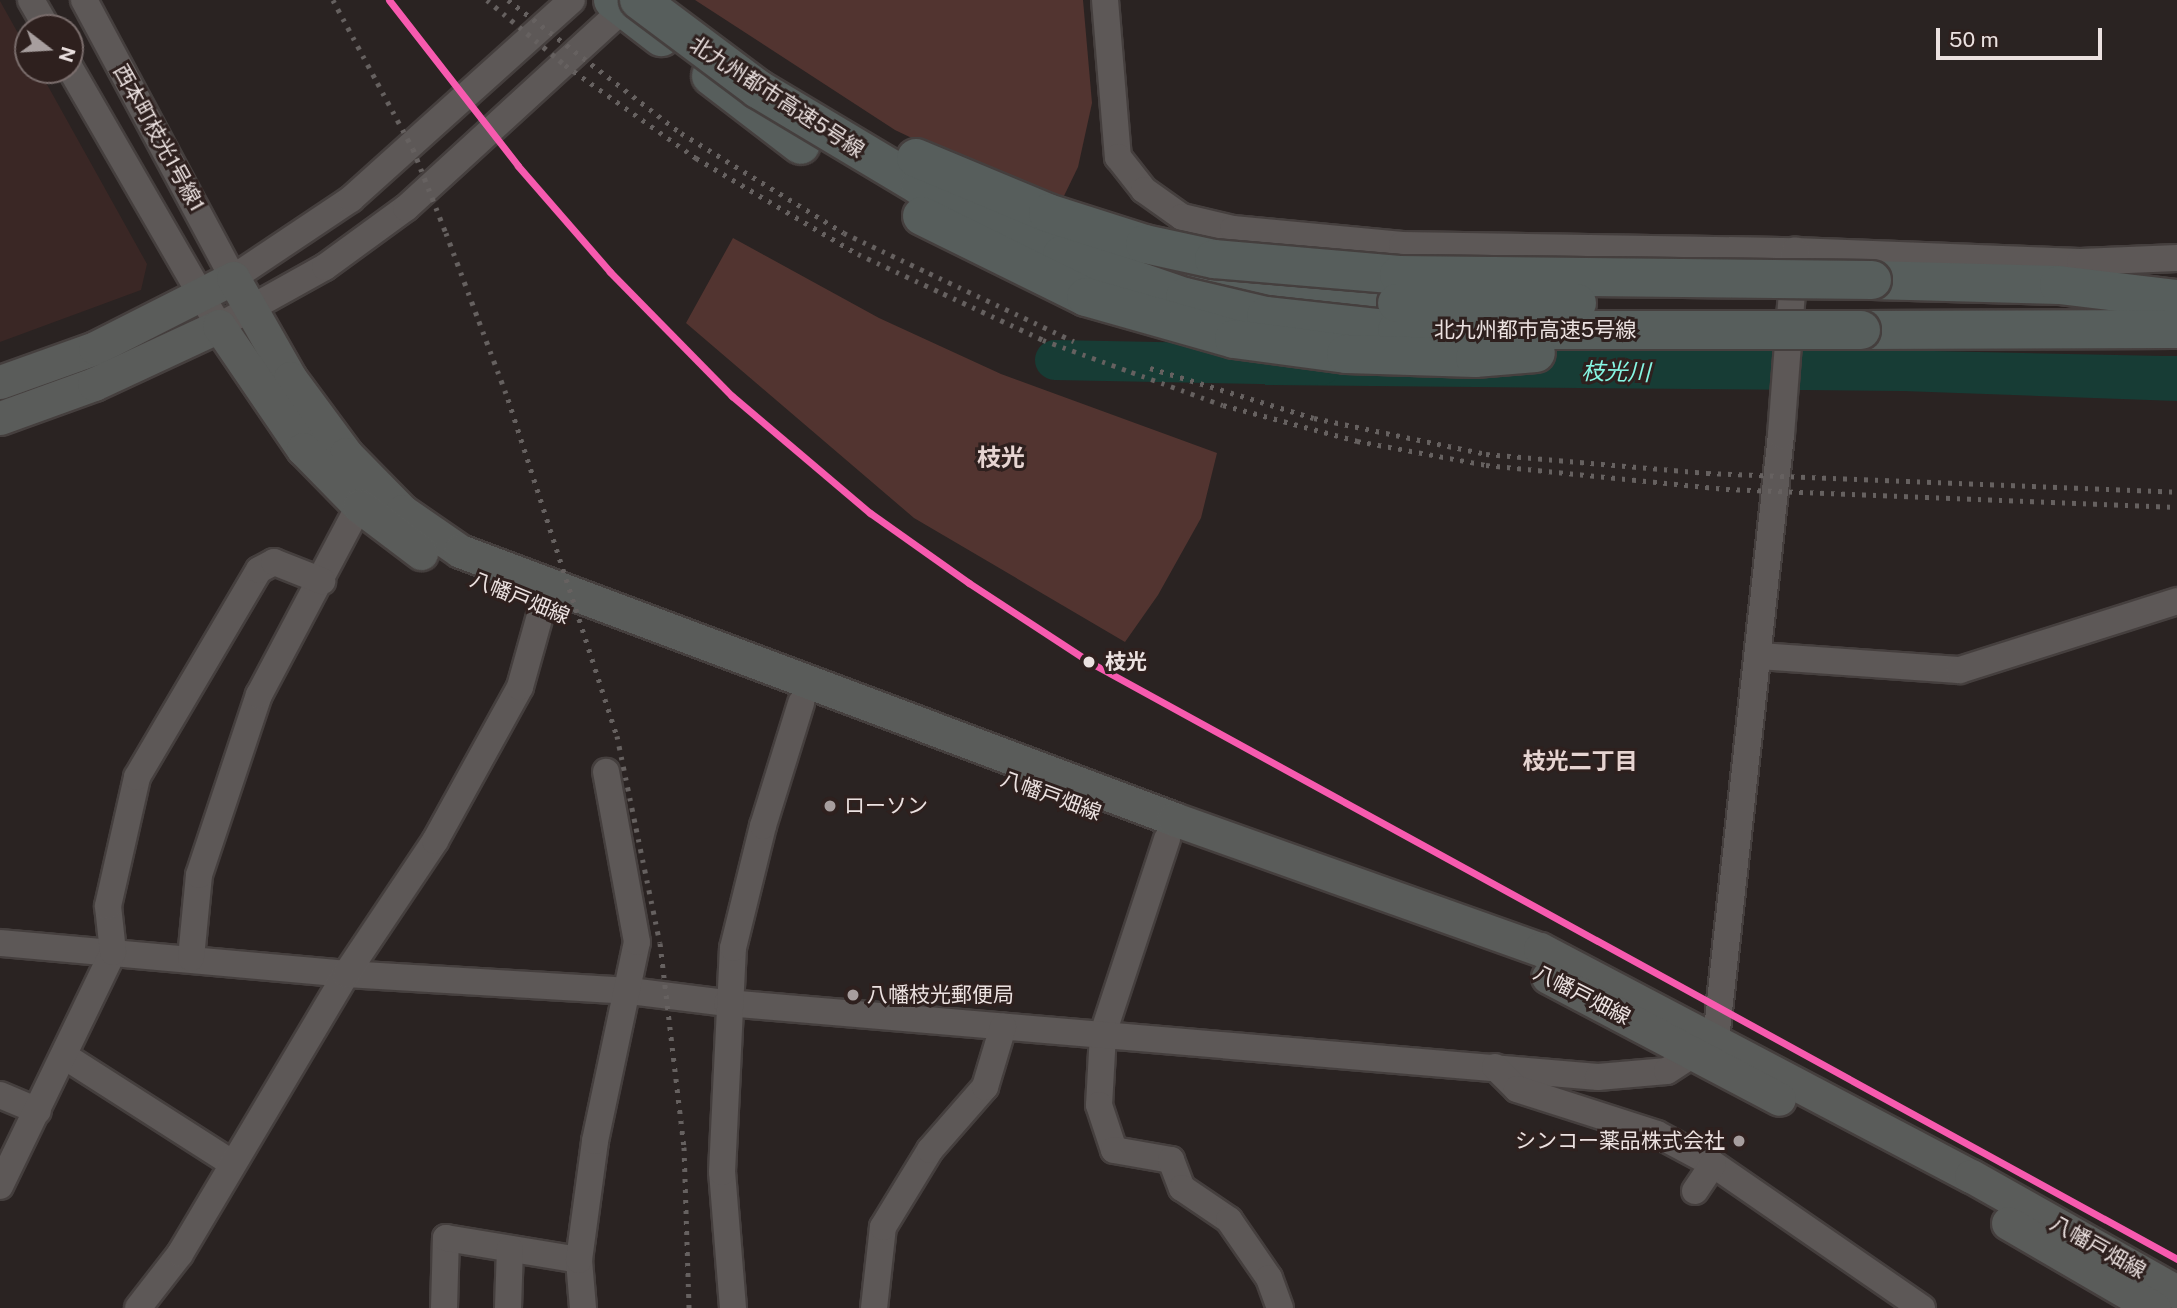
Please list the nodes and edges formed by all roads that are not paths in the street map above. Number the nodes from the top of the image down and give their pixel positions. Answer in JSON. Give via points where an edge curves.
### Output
{"nodes":[{"id":1,"x":83,"y":0,"type":"edge"},
{"id":2,"x":572,"y":0,"type":"edge"},
{"id":3,"x":1105,"y":0,"type":"edge"},
{"id":4,"x":633,"y":2,"type":"edge"},
{"id":5,"x":79,"y":84,"type":"edge"},
{"id":6,"x":811,"y":130,"type":"junction"},
{"id":7,"x":920,"y":186,"type":"junction"},
{"id":8,"x":1795,"y":251,"type":"junction"},
{"id":9,"x":2177,"y":258,"type":"edge"},
{"id":10,"x":233,"y":278,"type":"junction"},
{"id":11,"x":200,"y":295,"type":"junction"},
{"id":12,"x":2177,"y":301,"type":"edge"},
{"id":13,"x":1869,"y":304,"type":"junction"},
{"id":14,"x":251,"y":311,"type":"junction"},
{"id":15,"x":219,"y":326,"type":"junction"},
{"id":16,"x":1807,"y":326,"type":"junction"},
{"id":17,"x":2177,"y":329,"type":"edge"},
{"id":18,"x":0,"y":382,"type":"edge"},
{"id":19,"x":0,"y":418,"type":"edge"},
{"id":20,"x":359,"y":506,"type":"junction"},
{"id":21,"x":322,"y":582,"type":"junction"},
{"id":22,"x":2177,"y":601,"type":"edge"},
{"id":23,"x":542,"y":608,"type":"junction"},
{"id":24,"x":1758,"y":656,"type":"junction"},
{"id":25,"x":801,"y":703,"type":"junction"},
{"id":26,"x":606,"y":772,"type":"dead end"},
{"id":27,"x":1167,"y":839,"type":"junction"},
{"id":28,"x":0,"y":943,"type":"edge"},
{"id":29,"x":113,"y":952,"type":"junction"},
{"id":30,"x":191,"y":958,"type":"junction"},
{"id":31,"x":346,"y":974,"type":"junction"},
{"id":32,"x":629,"y":991,"type":"junction"},
{"id":33,"x":727,"y":1003,"type":"junction"},
{"id":34,"x":1003,"y":1027,"type":"junction"},
{"id":35,"x":1103,"y":1034,"type":"junction"},
{"id":36,"x":1706,"y":1047,"type":"junction"},
{"id":37,"x":66,"y":1056,"type":"junction"},
{"id":38,"x":1495,"y":1067,"type":"junction"},
{"id":39,"x":0,"y":1095,"type":"edge"},
{"id":40,"x":38,"y":1111,"type":"junction"},
{"id":41,"x":233,"y":1164,"type":"junction"},
{"id":42,"x":1713,"y":1164,"type":"junction"},
{"id":43,"x":0,"y":1186,"type":"edge"},
{"id":44,"x":1695,"y":1191,"type":"dead end"},
{"id":45,"x":510,"y":1249,"type":"junction"},
{"id":46,"x":579,"y":1260,"type":"junction"},
{"id":47,"x":2177,"y":1292,"type":"edge"},
{"id":48,"x":138,"y":1308,"type":"edge"},
{"id":49,"x":444,"y":1308,"type":"edge"},
{"id":50,"x":508,"y":1308,"type":"edge"},
{"id":51,"x":583,"y":1308,"type":"edge"},
{"id":52,"x":733,"y":1308,"type":"edge"},
{"id":53,"x":874,"y":1308,"type":"edge"},
{"id":54,"x":1280,"y":1308,"type":"edge"},
{"id":55,"x":1922,"y":1308,"type":"edge"},
{"id":56,"x":2154,"y":1308,"type":"edge"}],
"edges":[{"from":1,"to":10,"type":"street","name":"西本町枝光1号線1"},
{"from":2,"to":10,"type":"street","via":[[351,199]]},
{"from":3,"to":8,"type":"street","via":[[1118,157],[1144,190],[1182,217],[1233,229],[1402,245]]},
{"from":4,"to":6,"type":"highway"},
{"from":4,"to":7,"type":"highway","name":"北九州都市高速5号線","bridge":true,"via":[[758,89]]},
{"from":4,"to":14,"type":"street","via":[[406,208],[325,267]]},
{"from":5,"to":11,"type":"street","name":"西本町枝光1号線1"},
{"from":6,"to":13,"type":"highway","bridge":true,"via":[[1048,213],[1145,244],[1214,259]]},
{"from":6,"to":16,"type":"highway","bridge":true,"via":[[1005,261],[1074,292],[1234,339],[1346,354],[1475,358]]},
{"from":7,"to":13,"type":"highway","name":"北九州都市高速5号線","bridge":true,"via":[[1003,224],[1145,272],[1295,297],[1397,303]]},
{"from":7,"to":16,"type":"highway","name":"北九州都市高速5号線","bridge":true,"via":[[1062,255],[1124,278],[1266,316],[1397,330]]},
{"from":8,"to":9,"type":"street","via":[[2081,262]]},
{"from":8,"to":16,"type":"street"},
{"from":10,"to":11,"type":"main road"},
{"from":10,"to":14,"type":"main road","name":"八幡戸畑線"},
{"from":11,"to":15,"type":"street","name":"西本町枝光1号線1"},
{"from":11,"to":18,"type":"main road","via":[[94,348]]},
{"from":12,"to":13,"type":"highway","via":[[2059,285]]},
{"from":13,"to":16,"type":"highway","name":"北九州都市高速5号線","bridge":true},
{"from":13,"to":17,"type":"highway","name":"北九州都市高速5号線"},
{"from":14,"to":15,"type":"street"},
{"from":14,"to":36,"type":"main road","name":"八幡戸畑線","via":[[298,390],[371,483],[432,534],[481,562],[1174,819],[1540,949]]},
{"from":15,"to":19,"type":"main road","via":[[94,384]]},
{"from":15,"to":20,"type":"main road","name":"八幡戸畑線","via":[[303,449]]},
{"from":16,"to":24,"type":"street","via":[[1781,435]]},
{"from":20,"to":21,"type":"street"},
{"from":20,"to":23,"type":"main road","name":"八幡戸畑線","via":[[446,567]]},
{"from":21,"to":29,"type":"street","via":[[274,562],[259,570],[137,776],[108,906]]},
{"from":21,"to":30,"type":"street","via":[[259,695],[199,875]]},
{"from":22,"to":24,"type":"street","via":[[1960,670]]},
{"from":23,"to":25,"type":"main road","name":"八幡戸畑線"},
{"from":23,"to":31,"type":"street","via":[[520,687],[435,841]]},
{"from":24,"to":36,"type":"street"},
{"from":25,"to":27,"type":"main road","name":"八幡戸畑線"},
{"from":25,"to":33,"type":"street","via":[[733,948]]},
{"from":26,"to":32,"type":"street","via":[[637,942]]},
{"from":27,"to":35,"type":"street"},
{"from":27,"to":36,"type":"main road","name":"八幡戸畑線","via":[[1532,969]]},
{"from":28,"to":29,"type":"street"},
{"from":29,"to":30,"type":"street"},
{"from":29,"to":37,"type":"street"},
{"from":30,"to":31,"type":"street"},
{"from":31,"to":32,"type":"street"},
{"from":31,"to":41,"type":"street"},
{"from":32,"to":33,"type":"street"},
{"from":32,"to":46,"type":"street","via":[[595,1141]]},
{"from":33,"to":34,"type":"street"},
{"from":33,"to":52,"type":"street","via":[[722,1172]]},
{"from":34,"to":35,"type":"street"},
{"from":34,"to":53,"type":"street","via":[[985,1087],[930,1150],[883,1227]]},
{"from":35,"to":38,"type":"street"},
{"from":35,"to":54,"type":"street","via":[[1099,1105],[1114,1150],[1171,1160],[1182,1188],[1229,1220],[1269,1278]]},
{"from":36,"to":38,"type":"street","via":[[1667,1071],[1598,1077]]},
{"from":36,"to":47,"type":"main road","name":"八幡戸畑線"},
{"from":36,"to":56,"type":"main road","name":"八幡戸畑線"},
{"from":37,"to":40,"type":"street"},
{"from":37,"to":41,"type":"street"},
{"from":38,"to":42,"type":"street","via":[[1517,1089],[1657,1134]]},
{"from":39,"to":40,"type":"street"},
{"from":40,"to":43,"type":"street"},
{"from":41,"to":48,"type":"street","via":[[180,1254]]},
{"from":42,"to":44,"type":"street"},
{"from":42,"to":55,"type":"street"},
{"from":45,"to":46,"type":"street"},
{"from":45,"to":49,"type":"street","via":[[446,1238]]},
{"from":45,"to":50,"type":"street"},
{"from":46,"to":51,"type":"street"}]}
